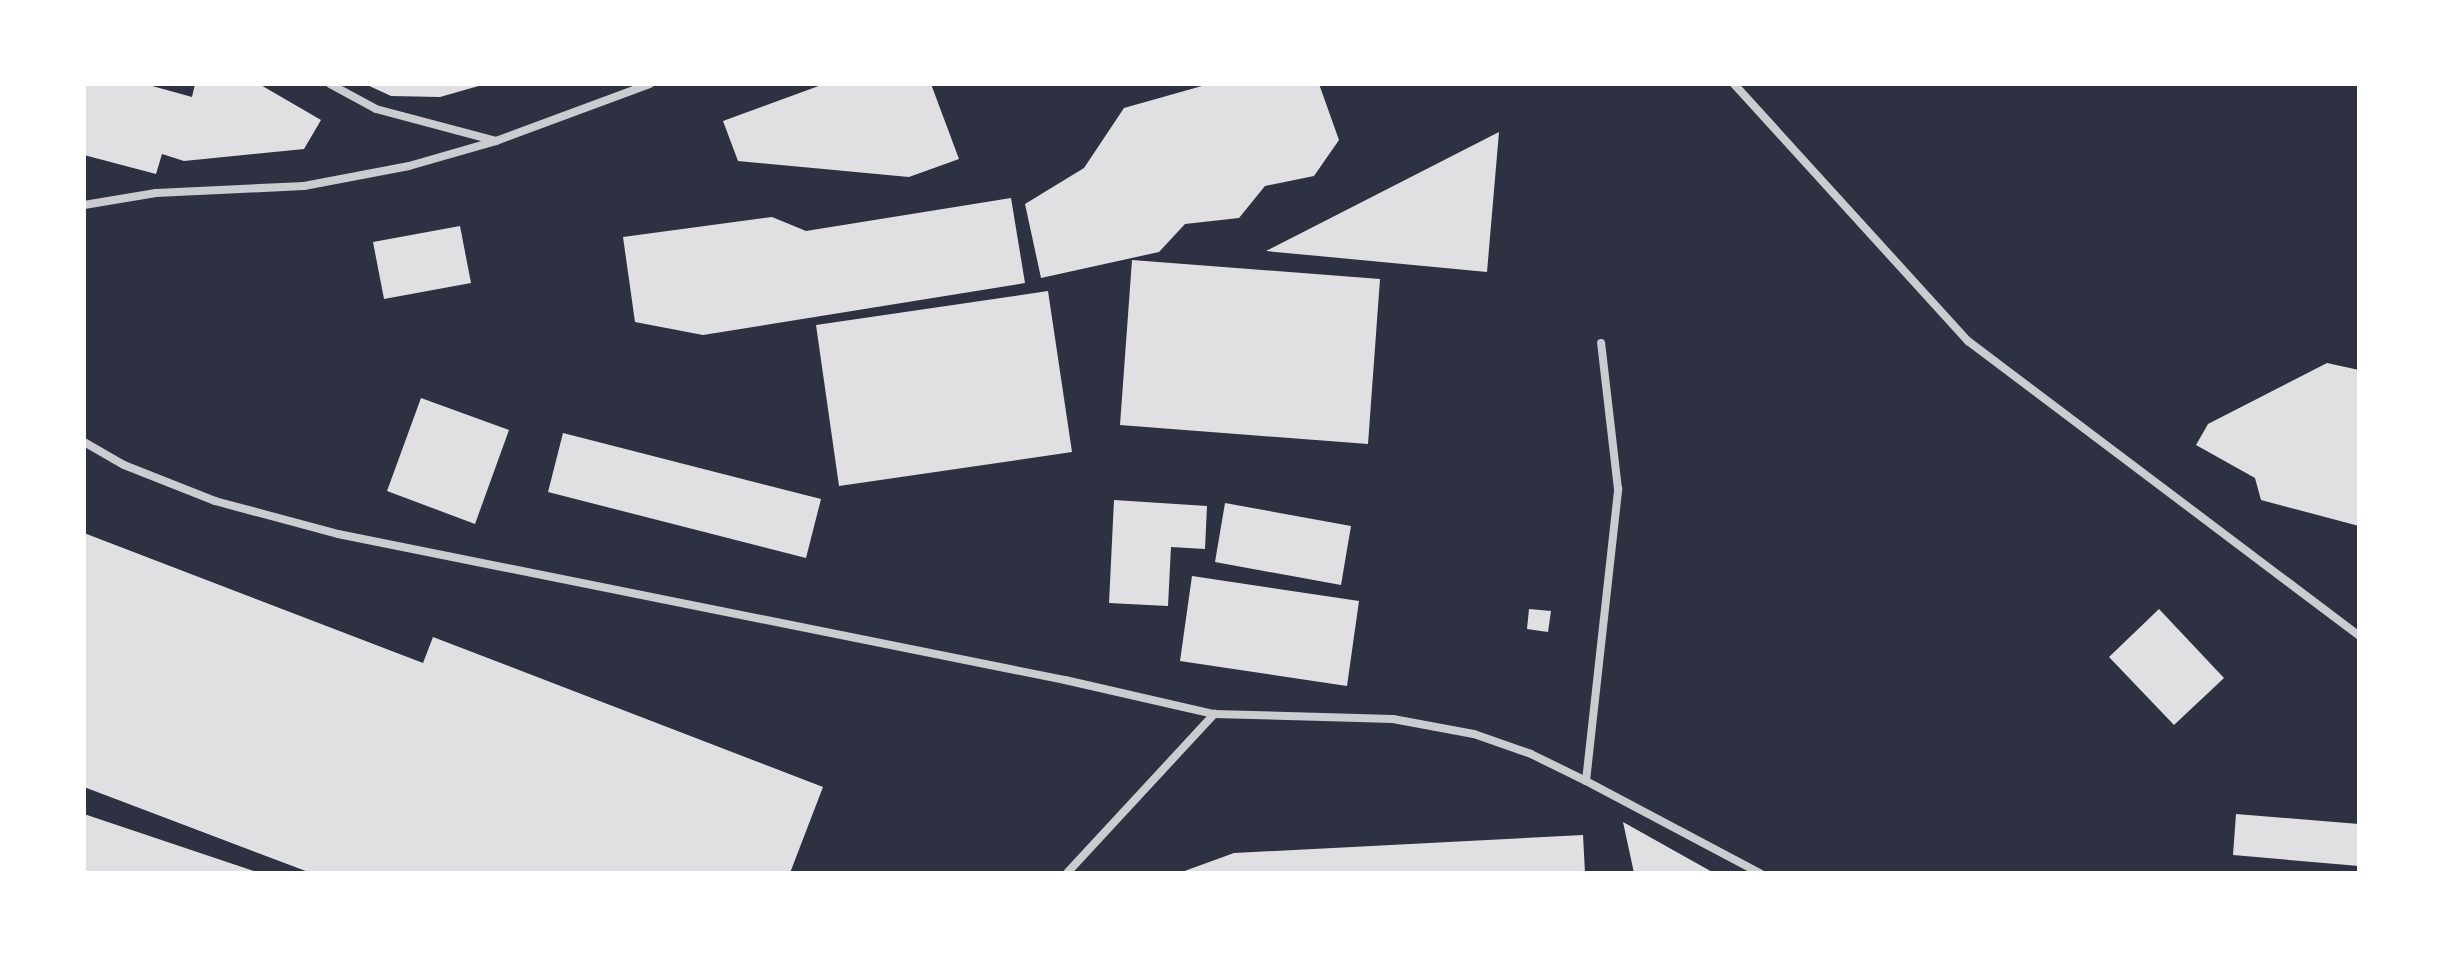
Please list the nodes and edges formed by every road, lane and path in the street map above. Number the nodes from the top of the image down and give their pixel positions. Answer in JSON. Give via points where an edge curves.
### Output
{"nodes":[{"id":1,"x":330,"y":84,"type":"edge"},
{"id":2,"x":650,"y":84,"type":"edge"},
{"id":3,"x":1734,"y":84,"type":"edge"},
{"id":4,"x":496,"y":141,"type":"junction"},
{"id":5,"x":84,"y":205,"type":"edge"},
{"id":6,"x":1601,"y":343,"type":"dead end"},
{"id":7,"x":84,"y":442,"type":"edge"},
{"id":8,"x":2359,"y":636,"type":"edge"},
{"id":9,"x":1214,"y":714,"type":"junction"},
{"id":10,"x":1586,"y":781,"type":"junction"},
{"id":11,"x":1067,"y":873,"type":"edge"},
{"id":12,"x":1760,"y":873,"type":"edge"}],
"edges":[{"from":1,"to":4,"type":"street","via":[[376,109]]},
{"from":2,"to":4,"type":"street"},
{"from":3,"to":8,"type":"street","via":[[1968,341]]},
{"from":4,"to":5,"type":"street","via":[[409,166],[304,186],[156,193]]},
{"from":6,"to":10,"type":"street","via":[[1618,489]]},
{"from":7,"to":9,"type":"street","via":[[124,465],[215,501],[338,534]]},
{"from":9,"to":10,"type":"street","via":[[1393,719],[1434,726],[1531,754]]},
{"from":9,"to":11,"type":"street"},
{"from":10,"to":12,"type":"street"}]}
